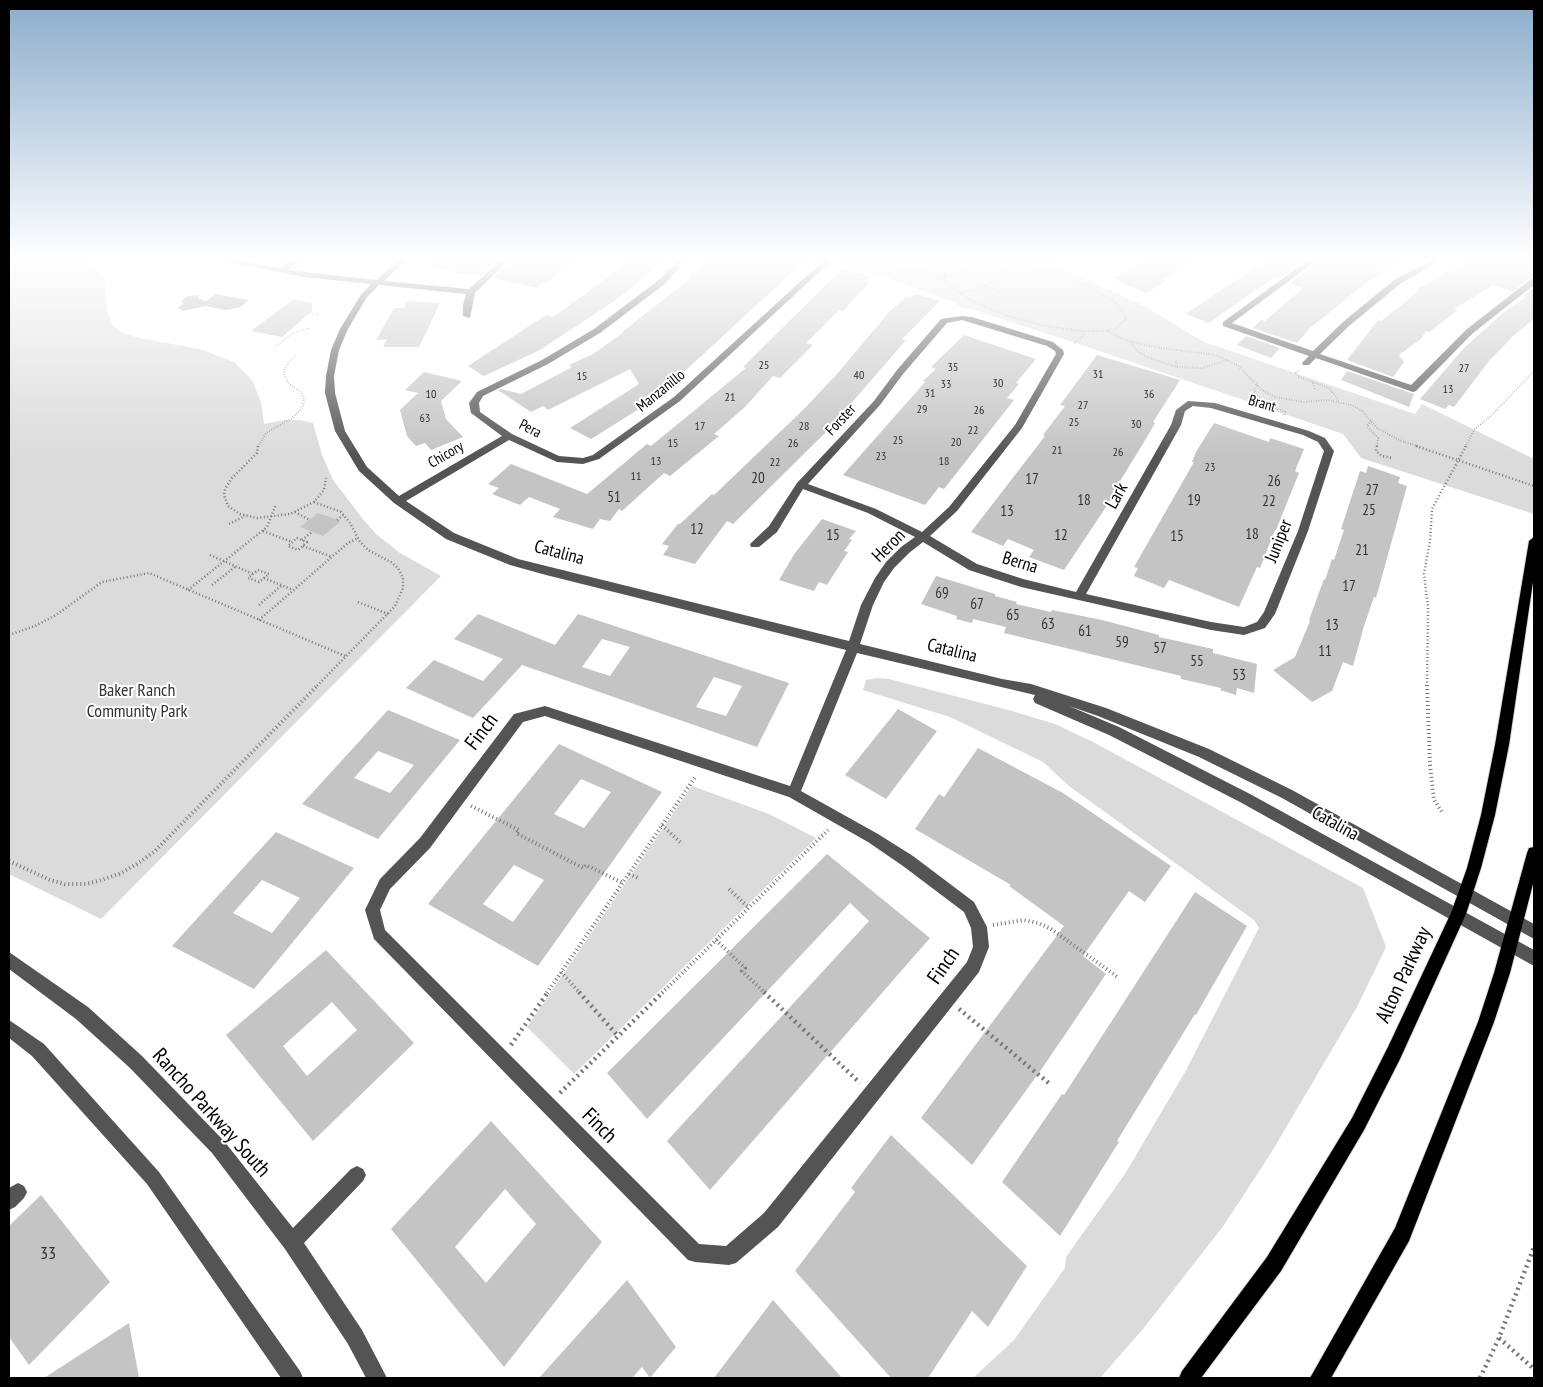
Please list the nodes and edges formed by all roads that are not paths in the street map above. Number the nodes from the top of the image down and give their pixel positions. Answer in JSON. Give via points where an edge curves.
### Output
{"nodes":[{"id":1,"x":346,"y":326,"type":"edge"},
{"id":2,"x":604,"y":326,"type":"edge"},
{"id":3,"x":757,"y":326,"type":"edge"},
{"id":4,"x":939,"y":326,"type":"edge"},
{"id":5,"x":992,"y":326,"type":"edge"},
{"id":6,"x":1231,"y":326,"type":"edge"},
{"id":7,"x":1344,"y":326,"type":"edge"},
{"id":8,"x":1477,"y":326,"type":"edge"},
{"id":9,"x":1060,"y":354,"type":"joint"},
{"id":10,"x":1315,"y":355,"type":"junction"},
{"id":11,"x":1306,"y":363,"type":"dead end"},
{"id":12,"x":1181,"y":410,"type":"joint"},
{"id":13,"x":509,"y":436,"type":"junction"},
{"id":14,"x":1329,"y":451,"type":"joint"},
{"id":15,"x":596,"y":456,"type":"joint"},
{"id":16,"x":801,"y":485,"type":"junction"},
{"id":17,"x":398,"y":501,"type":"junction"},
{"id":18,"x":923,"y":537,"type":"junction"},
{"id":19,"x":1534,"y":541,"type":"edge"},
{"id":20,"x":755,"y":544,"type":"dead end"},
{"id":21,"x":1079,"y":597,"type":"junction"},
{"id":22,"x":1244,"y":631,"type":"joint"},
{"id":23,"x":853,"y":648,"type":"junction"},
{"id":24,"x":1002,"y":684,"type":"junction"},
{"id":25,"x":793,"y":792,"type":"junction"},
{"id":26,"x":1534,"y":853,"type":"edge"},
{"id":27,"x":1464,"y":893,"type":"junction"},
{"id":28,"x":1458,"y":914,"type":"junction"},
{"id":29,"x":1516,"y":922,"type":"junction"},
{"id":30,"x":1534,"y":932,"type":"edge"},
{"id":31,"x":1510,"y":945,"type":"junction"},
{"id":32,"x":1534,"y":958,"type":"edge"},
{"id":33,"x":9,"y":960,"type":"edge"},
{"id":34,"x":9,"y":1028,"type":"edge"},
{"id":35,"x":357,"y":1175,"type":"dead end"},
{"id":36,"x":292,"y":1242,"type":"junction"},
{"id":37,"x":293,"y":1378,"type":"edge"},
{"id":38,"x":377,"y":1378,"type":"edge"},
{"id":39,"x":1189,"y":1378,"type":"edge"},
{"id":40,"x":1320,"y":1378,"type":"edge"}],
"edges":[{"from":1,"to":17,"type":"street","name":"Catalina","via":[[335,350],[330,376],[330,393],[340,431],[363,469]]},
{"from":2,"to":13,"type":"street","name":"Pera","via":[[545,362],[480,394],[474,403],[476,412]]},
{"from":3,"to":15,"type":"street","name":"Manzanillo","via":[[677,399]]},
{"from":4,"to":16,"type":"street","name":"Forster","via":[[877,403]]},
{"from":5,"to":9,"type":"street","name":"Forster","via":[[1050,344]]},
{"from":6,"to":10,"type":"street"},
{"from":7,"to":10,"type":"street"},
{"from":8,"to":10,"type":"street","via":[[1413,389]]},
{"from":9,"to":18,"type":"street","name":"Heron","via":[[1019,426],[953,509]]},
{"from":10,"to":11,"type":"street"},
{"from":12,"to":14,"type":"street","name":"Brant","via":[[1191,403],[1212,405],[1322,440]]},
{"from":12,"to":21,"type":"street","name":"Lark","via":[[1176,425]]},
{"from":13,"to":15,"type":"street","name":"Pera","via":[[556,459],[583,461]]},
{"from":13,"to":17,"type":"street","name":"Chicory"},
{"from":14,"to":22,"type":"street","name":"Juniper","via":[[1303,531],[1269,614],[1261,625]]},
{"from":16,"to":18,"type":"street","name":"Berna","via":[[872,511]]},
{"from":16,"to":20,"type":"street","name":"Forster","via":[[773,530]]},
{"from":17,"to":23,"type":"street","name":"Catalina","via":[[450,536],[514,562]]},
{"from":18,"to":21,"type":"street","name":"Berna","via":[[973,567]]},
{"from":18,"to":23,"type":"street","name":"Heron","via":[[900,555],[879,581]]},
{"from":19,"to":27,"type":"main road","name":"Alton Parkway","via":[[1502,745],[1474,868]]},
{"from":21,"to":22,"type":"street","name":"Berna"},
{"from":23,"to":24,"type":"street","name":"Catalina"},
{"from":23,"to":25,"type":"street","name":"Heron"},
{"from":24,"to":27,"type":"street","name":"Catalina","via":[[1063,699],[1204,753],[1287,794]]},
{"from":24,"to":28,"type":"street","name":"Catalina","via":[[1114,731]]},
{"from":25,"to":25,"type":"street","name":"Finch","via":[[546,711],[519,718],[425,843],[385,884],[372,910],[379,934],[694,1252],[728,1256],[771,1220],[973,967],[981,947],[979,927],[969,907],[873,838]]},
{"from":26,"to":29,"type":"main road"},
{"from":27,"to":28,"type":"main road","name":"Alton Parkway"},
{"from":27,"to":29,"type":"street","name":"Catalina"},
{"from":28,"to":31,"type":"street","name":"Catalina"},
{"from":28,"to":39,"type":"main road","name":"Alton Parkway","via":[[1358,1124],[1274,1264]]},
{"from":29,"to":30,"type":"street","name":"Catalina"},
{"from":29,"to":31,"type":"main road"},
{"from":31,"to":32,"type":"street","name":"Catalina"},
{"from":31,"to":40,"type":"main road","via":[[1486,1022],[1402,1234]]},
{"from":33,"to":36,"type":"street","name":"Rancho Parkway South","via":[[82,1014],[136,1062],[218,1148]]},
{"from":34,"to":37,"type":"street","via":[[38,1050],[153,1178]]},
{"from":35,"to":36,"type":"street"},
{"from":36,"to":38,"type":"street","name":"Rancho Parkway South","via":[[355,1337]]}]}
